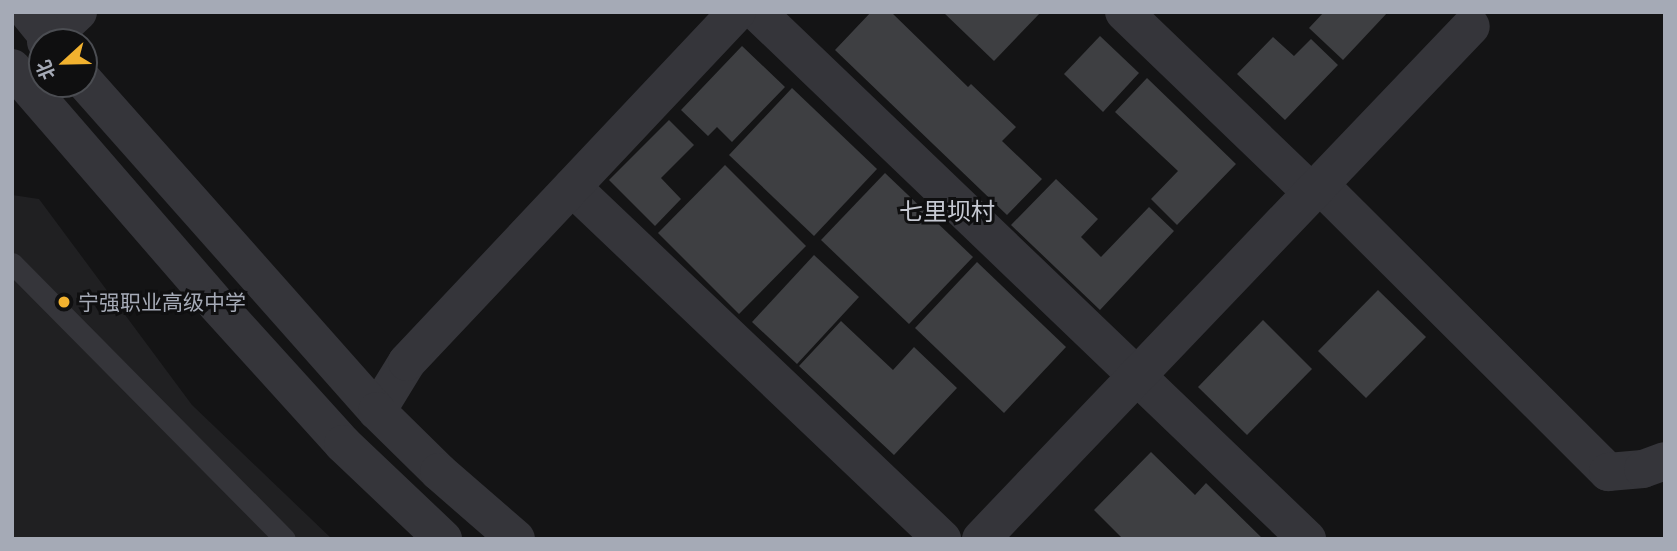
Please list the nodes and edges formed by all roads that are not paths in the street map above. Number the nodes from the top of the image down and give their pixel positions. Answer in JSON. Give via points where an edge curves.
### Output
{"nodes":[{"id":1,"x":78,"y":12,"type":"edge"},
{"id":2,"x":737,"y":12,"type":"edge"},
{"id":3,"x":757,"y":12,"type":"edge"},
{"id":4,"x":1124,"y":12,"type":"edge"},
{"id":5,"x":1471,"y":26,"type":"dead end"},
{"id":6,"x":58,"y":28,"type":"edge"},
{"id":7,"x":98,"y":97,"type":"edge"},
{"id":8,"x":67,"y":98,"type":"edge"},
{"id":9,"x":572,"y":187,"type":"junction"},
{"id":10,"x":1316,"y":189,"type":"junction"},
{"id":11,"x":12,"y":263,"type":"edge"},
{"id":12,"x":1137,"y":376,"type":"junction"},
{"id":13,"x":377,"y":411,"type":"junction"},
{"id":14,"x":1665,"y":461,"type":"edge"},
{"id":15,"x":285,"y":539,"type":"edge"},
{"id":16,"x":443,"y":539,"type":"edge"},
{"id":17,"x":516,"y":539,"type":"edge"},
{"id":18,"x":942,"y":539,"type":"edge"},
{"id":19,"x":981,"y":539,"type":"edge"},
{"id":20,"x":1307,"y":539,"type":"edge"}],
"edges":[{"from":1,"to":6,"type":"street"},
{"from":2,"to":9,"type":"street"},
{"from":3,"to":12,"type":"street"},
{"from":4,"to":10,"type":"street"},
{"from":5,"to":10,"type":"street"},
{"from":7,"to":13,"type":"street"},
{"from":8,"to":16,"type":"street","via":[[217,305],[344,444]]},
{"from":9,"to":13,"type":"street","via":[[407,362]]},
{"from":9,"to":18,"type":"street"},
{"from":10,"to":12,"type":"street"},
{"from":10,"to":14,"type":"street","via":[[1608,472],[1643,469]]},
{"from":11,"to":15,"type":"lane"},
{"from":12,"to":19,"type":"street"},
{"from":12,"to":20,"type":"street"},
{"from":13,"to":17,"type":"street"}]}
